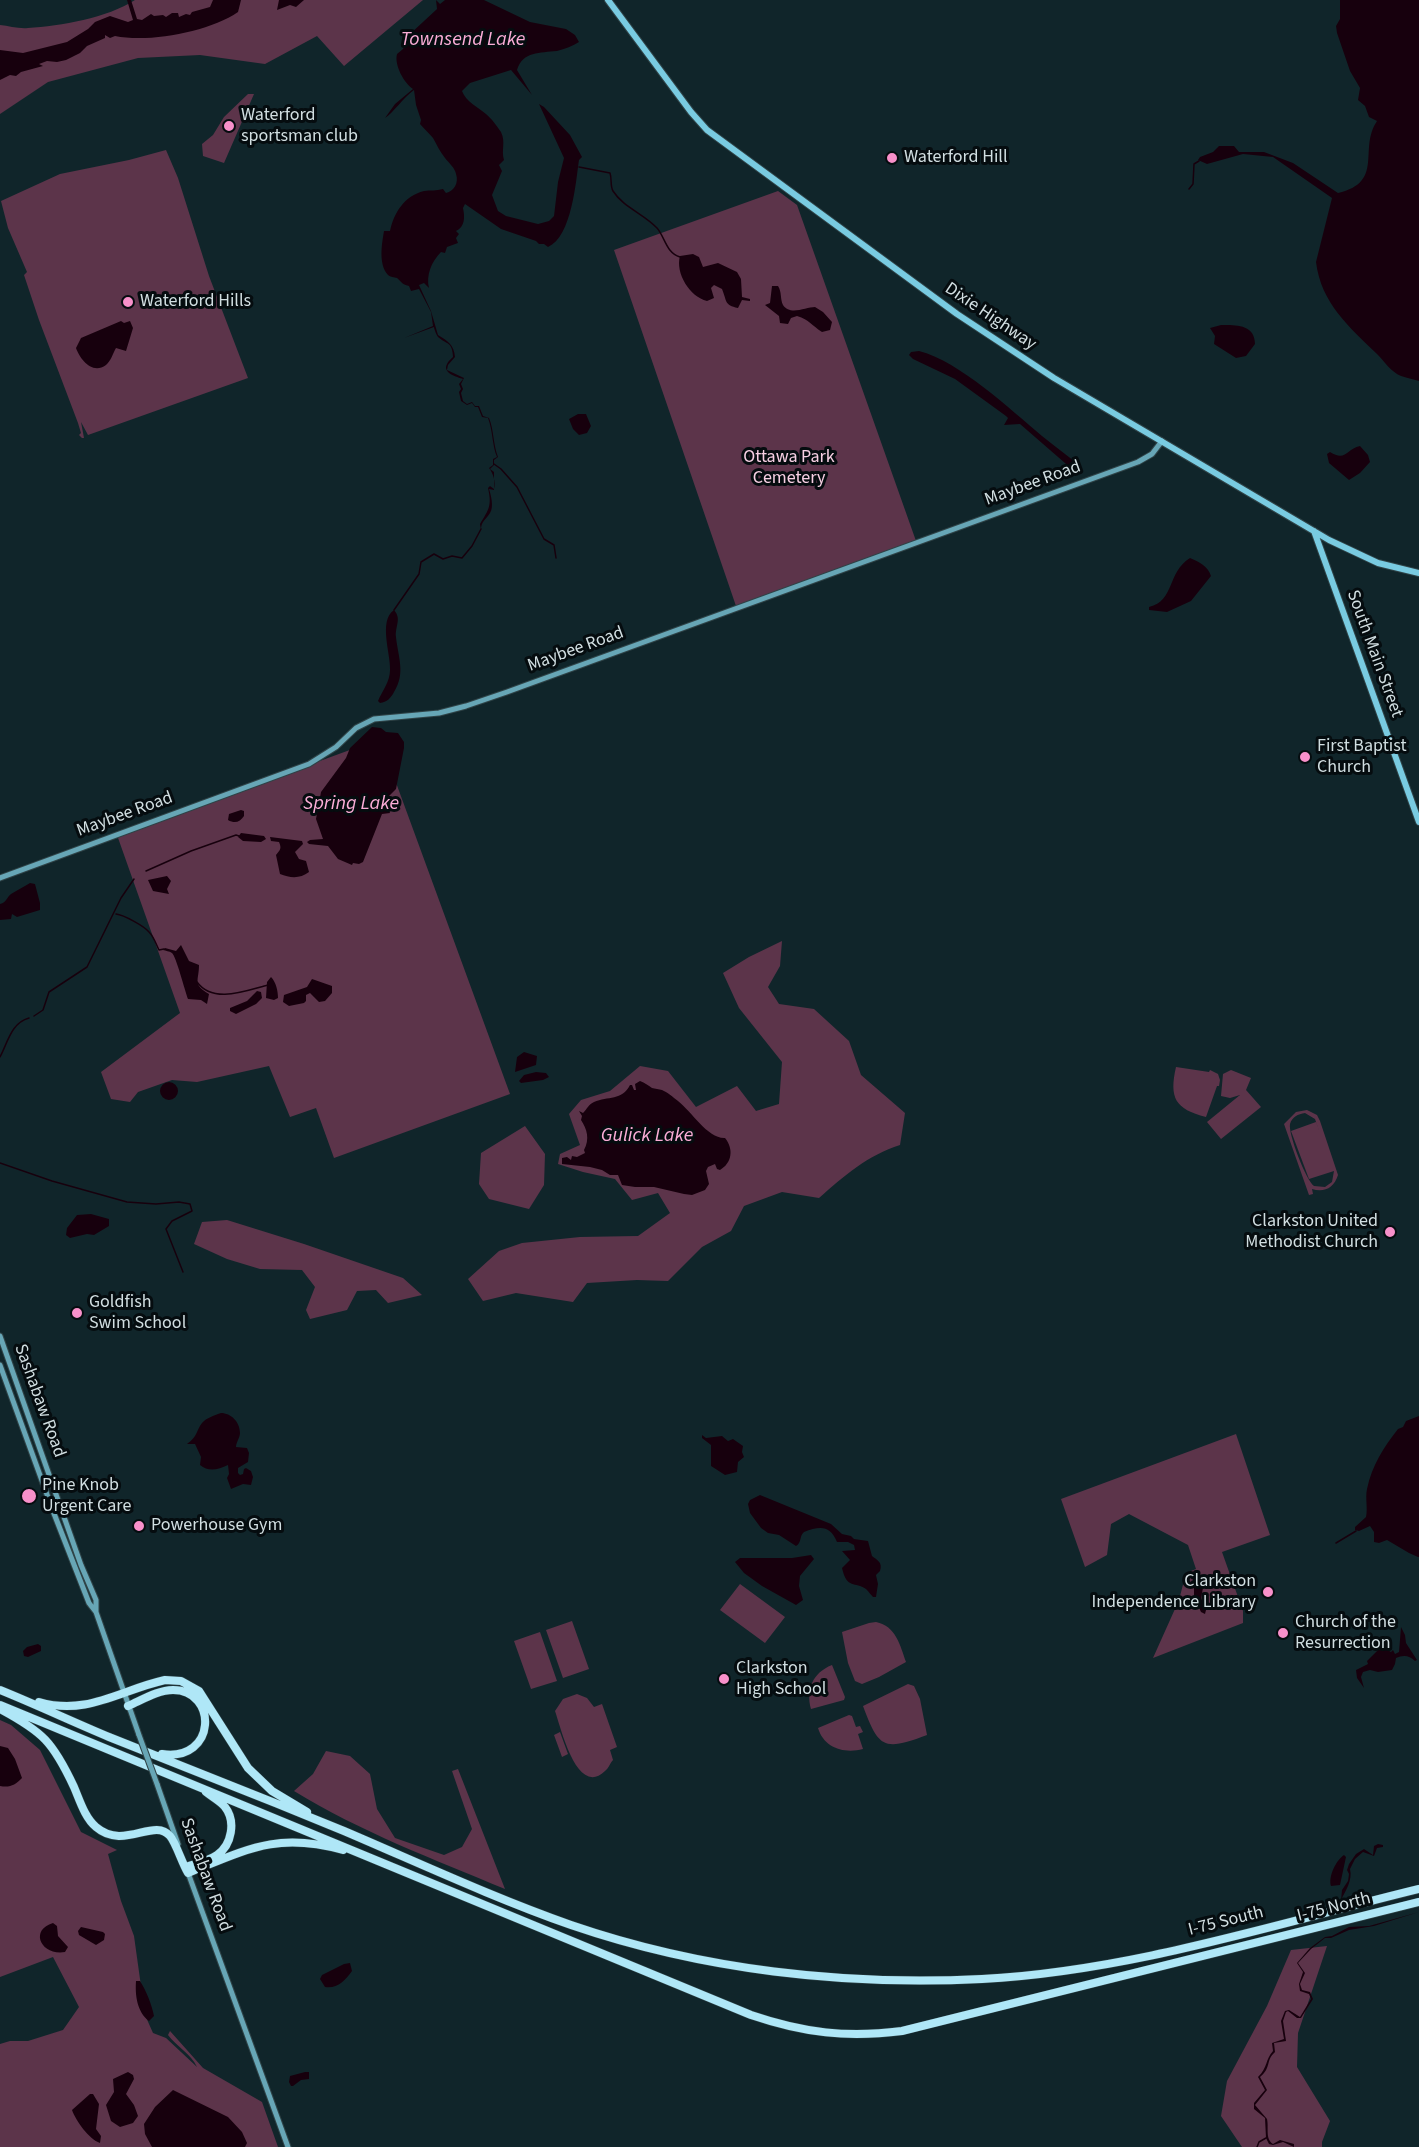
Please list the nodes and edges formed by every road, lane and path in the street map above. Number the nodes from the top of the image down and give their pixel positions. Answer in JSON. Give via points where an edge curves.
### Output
{"nodes":[{"id":1,"x":608,"y":0,"type":"edge"},
{"id":2,"x":1162,"y":441,"type":"junction"},
{"id":3,"x":1314,"y":531,"type":"junction"},
{"id":4,"x":1419,"y":573,"type":"edge"},
{"id":5,"x":1419,"y":822,"type":"edge"},
{"id":6,"x":0,"y":878,"type":"edge"},
{"id":7,"x":0,"y":1336,"type":"edge"},
{"id":8,"x":0,"y":1365,"type":"edge"},
{"id":9,"x":25,"y":1434,"type":"junction"},
{"id":10,"x":36,"y":1437,"type":"junction"},
{"id":11,"x":36,"y":1466,"type":"junction"},
{"id":12,"x":47,"y":1468,"type":"junction"},
{"id":13,"x":72,"y":1538,"type":"junction"},
{"id":14,"x":64,"y":1540,"type":"junction"},
{"id":15,"x":90,"y":1586,"type":"junction"},
{"id":16,"x":83,"y":1589,"type":"junction"},
{"id":17,"x":96,"y":1612,"type":"junction"},
{"id":18,"x":0,"y":1690,"type":"edge"},
{"id":19,"x":124,"y":1694,"type":"junction"},
{"id":20,"x":128,"y":1706,"type":"junction"},
{"id":21,"x":0,"y":1707,"type":"edge"},
{"id":22,"x":152,"y":1752,"type":"junction"},
{"id":23,"x":189,"y":1782,"type":"junction"},
{"id":24,"x":346,"y":1832,"type":"junction"},
{"id":25,"x":384,"y":1864,"type":"junction"},
{"id":26,"x":187,"y":1870,"type":"junction"},
{"id":27,"x":1419,"y":1889,"type":"edge"},
{"id":28,"x":1419,"y":1902,"type":"edge"},
{"id":29,"x":288,"y":2147,"type":"edge"}],
"edges":[{"from":1,"to":2,"type":"main road","name":"Dixie Highway","via":[[691,112],[715,137],[998,343]]},
{"from":2,"to":3,"type":"main road","name":"Dixie Highway"},
{"from":2,"to":6,"type":"main road","name":"Maybee Road","via":[[1152,454],[1138,462],[497,695],[439,713],[369,720],[309,764]]},
{"from":3,"to":4,"type":"main road","name":"Dixie Highway","via":[[1369,559]]},
{"from":3,"to":5,"type":"main road","name":"South Main Street"},
{"from":7,"to":10,"type":"main road","name":"Sashabaw Road"},
{"from":8,"to":9,"type":"main road","name":"Sashabaw Road"},
{"from":9,"to":10,"type":"main road","via":[[31,1439]]},
{"from":9,"to":11,"type":"main road","name":"Sashabaw Road"},
{"from":10,"to":12,"type":"main road","name":"Sashabaw Road"},
{"from":11,"to":12,"type":"main road","via":[[42,1464]]},
{"from":11,"to":14,"type":"main road","name":"Sashabaw Road"},
{"from":12,"to":13,"type":"main road","name":"Sashabaw Road"},
{"from":13,"to":14,"type":"main road","via":[[69,1542]]},
{"from":13,"to":15,"type":"main road","name":"Sashabaw Road"},
{"from":14,"to":16,"type":"main road","name":"Sashabaw Road"},
{"from":15,"to":16,"type":"main road"},
{"from":15,"to":17,"type":"main road","name":"Sashabaw Road"},
{"from":16,"to":17,"type":"main road","name":"Sashabaw Road"},
{"from":17,"to":19,"type":"main road","name":"Sashabaw Road"},
{"from":18,"to":19,"type":"highway","via":[[58,1706],[94,1704]]},
{"from":18,"to":22,"type":"highway"},
{"from":19,"to":20,"type":"main road","name":"Sashabaw Road"},
{"from":19,"to":24,"type":"highway","via":[[165,1680],[181,1681],[195,1688],[260,1781],[290,1803]]},
{"from":20,"to":22,"type":"highway","via":[[170,1690],[185,1693],[201,1706],[205,1729],[194,1748],[175,1755]]},
{"from":20,"to":26,"type":"main road","name":"Sashabaw Road","bridge":true},
{"from":21,"to":23,"type":"highway"},
{"from":21,"to":26,"type":"highway","via":[[32,1727],[51,1745],[96,1827],[122,1837],[153,1829],[164,1831],[172,1838]]},
{"from":22,"to":24,"type":"highway"},
{"from":23,"to":25,"type":"highway"},
{"from":23,"to":26,"type":"highway","via":[[224,1806],[231,1830],[221,1853]]},
{"from":24,"to":27,"type":"highway","name":"I-75 South","via":[[572,1925],[725,1963],[854,1979],[920,1981],[1039,1974],[1145,1957]]},
{"from":25,"to":26,"type":"highway","via":[[322,1845],[289,1842],[250,1849]]},
{"from":25,"to":28,"type":"highway","name":"I-75 North","via":[[751,2015],[804,2030],[852,2035],[902,2031]]},
{"from":26,"to":29,"type":"main road","name":"Sashabaw Road"}]}
